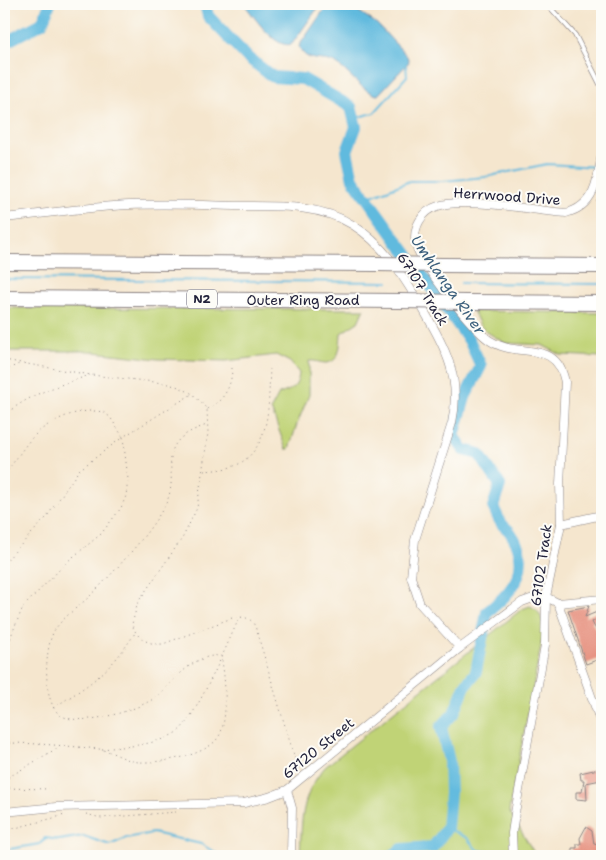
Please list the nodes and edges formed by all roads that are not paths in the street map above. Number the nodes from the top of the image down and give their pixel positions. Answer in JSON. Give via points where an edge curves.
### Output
{"nodes":[{"id":1,"x":547,"y":4,"type":"edge"},
{"id":2,"x":602,"y":88,"type":"edge"},
{"id":3,"x":602,"y":153,"type":"edge"},
{"id":4,"x":4,"y":218,"type":"edge"},
{"id":5,"x":4,"y":262,"type":"edge"},
{"id":6,"x":602,"y":266,"type":"edge"},
{"id":7,"x":4,"y":298,"type":"edge"},
{"id":8,"x":602,"y":303,"type":"edge"},
{"id":9,"x":463,"y":306,"type":"junction"},
{"id":10,"x":602,"y":515,"type":"edge"},
{"id":11,"x":561,"y":524,"type":"junction"},
{"id":12,"x":546,"y":597,"type":"junction"},
{"id":13,"x":602,"y":599,"type":"edge"},
{"id":14,"x":558,"y":603,"type":"junction"},
{"id":15,"x":460,"y":648,"type":"junction"},
{"id":16,"x":602,"y":726,"type":"edge"},
{"id":17,"x":287,"y":790,"type":"junction"},
{"id":18,"x":4,"y":812,"type":"edge"},
{"id":19,"x":291,"y":856,"type":"edge"},
{"id":20,"x":513,"y":856,"type":"edge"}],
"edges":[{"from":1,"to":2,"type":"lane","via":[[575,35]]},
{"from":3,"to":9,"type":"street","name":"Herrwood Drive","via":[[592,195],[582,207],[566,213],[454,204],[436,206],[424,214],[416,229],[417,248]]},
{"from":4,"to":15,"type":"street","name":"67107 Track","via":[[145,204],[280,206],[312,210],[352,224],[384,251],[432,324],[454,375],[456,398],[452,423],[419,525],[411,568],[412,585],[420,604]]},
{"from":5,"to":6,"type":"highway","bridge":true},
{"from":7,"to":9,"type":"highway","name":"Outer Ring Road","number":"N2","bridge":true,"via":[[399,301]]},
{"from":8,"to":9,"type":"highway","name":"Outer Ring Road","number":"N2"},
{"from":9,"to":11,"type":"street","name":"67102 Track","via":[[483,335],[498,345],[546,354],[560,366],[566,395],[560,474]]},
{"from":10,"to":11,"type":"street"},
{"from":11,"to":12,"type":"street","name":"67102 Track"},
{"from":12,"to":14,"type":"street"},
{"from":12,"to":15,"type":"street","name":"67120 Street","via":[[522,602]]},
{"from":12,"to":20,"type":"street","name":"67102 Track","via":[[546,644],[515,812]]},
{"from":13,"to":14,"type":"street"},
{"from":14,"to":16,"type":"street"},
{"from":15,"to":17,"type":"street","name":"67120 Street"},
{"from":17,"to":18,"type":"street","name":"67120 Street","via":[[244,803],[56,807]]},
{"from":17,"to":19,"type":"street","via":[[292,808]]}]}
